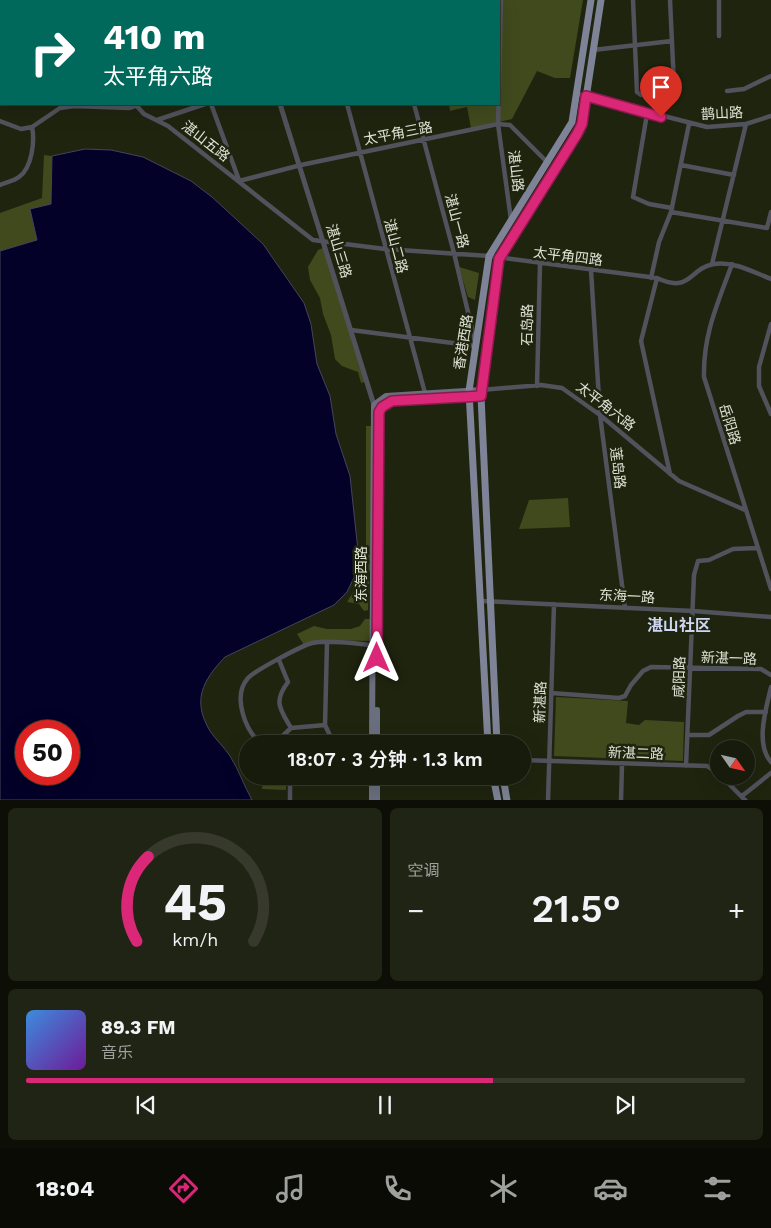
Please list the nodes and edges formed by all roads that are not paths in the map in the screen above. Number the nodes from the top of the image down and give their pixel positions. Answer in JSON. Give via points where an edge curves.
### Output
{"nodes":[{"id":1,"x":501,"y":0,"type":"edge"},
{"id":2,"x":591,"y":0,"type":"edge"},
{"id":3,"x":601,"y":0,"type":"edge"},
{"id":4,"x":633,"y":0,"type":"edge"},
{"id":5,"x":670,"y":0,"type":"edge"},
{"id":6,"x":719,"y":0,"type":"edge"},
{"id":7,"x":719,"y":36,"type":"dead end"},
{"id":8,"x":500,"y":41,"type":"edge"},
{"id":9,"x":672,"y":41,"type":"junction"},
{"id":10,"x":634,"y":46,"type":"junction"},
{"id":11,"x":594,"y":50,"type":"junction"},
{"id":12,"x":771,"y":76,"type":"edge"},
{"id":13,"x":727,"y":91,"type":"dead end"},
{"id":14,"x":577,"y":94,"type":"junction"},
{"id":15,"x":586,"y":96,"type":"junction"},
{"id":16,"x":135,"y":105,"type":"edge"},
{"id":17,"x":203,"y":105,"type":"edge"},
{"id":18,"x":211,"y":105,"type":"edge"},
{"id":19,"x":280,"y":105,"type":"edge"},
{"id":20,"x":347,"y":105,"type":"edge"},
{"id":21,"x":414,"y":105,"type":"edge"},
{"id":22,"x":498,"y":105,"type":"edge"},
{"id":23,"x":647,"y":114,"type":"junction"},
{"id":24,"x":771,"y":116,"type":"edge"},
{"id":25,"x":157,"y":120,"type":"junction"},
{"id":26,"x":0,"y":121,"type":"edge"},
{"id":27,"x":498,"y":124,"type":"junction"},
{"id":28,"x":689,"y":124,"type":"junction"},
{"id":29,"x":746,"y":124,"type":"junction"},
{"id":30,"x":32,"y":127,"type":"junction"},
{"id":31,"x":424,"y":140,"type":"junction"},
{"id":32,"x":360,"y":152,"type":"junction"},
{"id":33,"x":548,"y":163,"type":"junction"},
{"id":34,"x":301,"y":165,"type":"junction"},
{"id":35,"x":681,"y":165,"type":"junction"},
{"id":36,"x":734,"y":175,"type":"junction"},
{"id":37,"x":239,"y":181,"type":"junction"},
{"id":38,"x":0,"y":184,"type":"edge"},
{"id":39,"x":671,"y":210,"type":"junction"},
{"id":40,"x":771,"y":212,"type":"edge"},
{"id":41,"x":723,"y":221,"type":"junction"},
{"id":42,"x":511,"y":222,"type":"junction"},
{"id":43,"x":324,"y":242,"type":"junction"},
{"id":44,"x":385,"y":249,"type":"junction"},
{"id":45,"x":454,"y":253,"type":"junction"},
{"id":46,"x":489,"y":256,"type":"junction"},
{"id":47,"x":499,"y":259,"type":"junction"},
{"id":48,"x":540,"y":264,"type":"junction"},
{"id":49,"x":712,"y":264,"type":"junction"},
{"id":50,"x":732,"y":264,"type":"junction"},
{"id":51,"x":590,"y":270,"type":"junction"},
{"id":52,"x":652,"y":278,"type":"junction"},
{"id":53,"x":657,"y":278,"type":"junction"},
{"id":54,"x":771,"y":279,"type":"edge"},
{"id":55,"x":771,"y":324,"type":"edge"},
{"id":56,"x":351,"y":330,"type":"junction"},
{"id":57,"x":410,"y":338,"type":"junction"},
{"id":58,"x":476,"y":346,"type":"junction"},
{"id":59,"x":538,"y":386,"type":"junction"},
{"id":60,"x":469,"y":393,"type":"junction"},
{"id":61,"x":481,"y":393,"type":"junction"},
{"id":62,"x":425,"y":394,"type":"junction"},
{"id":63,"x":374,"y":405,"type":"junction"},
{"id":64,"x":771,"y":414,"type":"edge"},
{"id":65,"x":600,"y":415,"type":"junction"},
{"id":66,"x":670,"y":475,"type":"junction"},
{"id":67,"x":745,"y":510,"type":"junction"},
{"id":68,"x":757,"y":548,"type":"junction"},
{"id":69,"x":771,"y":589,"type":"edge"},
{"id":70,"x":490,"y":601,"type":"junction"},
{"id":71,"x":481,"y":602,"type":"junction"},
{"id":72,"x":554,"y":604,"type":"junction"},
{"id":73,"x":625,"y":608,"type":"junction"},
{"id":74,"x":693,"y":611,"type":"junction"},
{"id":75,"x":771,"y":617,"type":"edge"},
{"id":76,"x":327,"y":643,"type":"junction"},
{"id":77,"x":374,"y":645,"type":"junction"},
{"id":78,"x":279,"y":660,"type":"junction"},
{"id":79,"x":690,"y":668,"type":"junction"},
{"id":80,"x":771,"y":675,"type":"edge"},
{"id":81,"x":771,"y":687,"type":"edge"},
{"id":82,"x":551,"y":694,"type":"junction"},
{"id":83,"x":766,"y":712,"type":"junction"},
{"id":84,"x":325,"y":725,"type":"junction"},
{"id":85,"x":291,"y":728,"type":"junction"},
{"id":86,"x":253,"y":735,"type":"edge"},
{"id":87,"x":284,"y":735,"type":"edge"},
{"id":88,"x":330,"y":735,"type":"edge"},
{"id":89,"x":372,"y":735,"type":"edge"},
{"id":90,"x":377,"y":735,"type":"edge"},
{"id":91,"x":488,"y":735,"type":"edge"},
{"id":92,"x":497,"y":735,"type":"edge"},
{"id":93,"x":688,"y":735,"type":"junction"},
{"id":94,"x":531,"y":761,"type":"edge"},
{"id":95,"x":549,"y":762,"type":"junction"},
{"id":96,"x":771,"y":762,"type":"edge"},
{"id":97,"x":622,"y":764,"type":"junction"},
{"id":98,"x":686,"y":766,"type":"junction"},
{"id":99,"x":710,"y":768,"type":"edge"},
{"id":100,"x":771,"y":773,"type":"edge"},
{"id":101,"x":290,"y":785,"type":"edge"},
{"id":102,"x":372,"y":785,"type":"edge"},
{"id":103,"x":377,"y":785,"type":"edge"},
{"id":104,"x":495,"y":785,"type":"edge"},
{"id":105,"x":504,"y":785,"type":"edge"},
{"id":106,"x":729,"y":785,"type":"edge"},
{"id":107,"x":742,"y":796,"type":"junction"},
{"id":108,"x":290,"y":800,"type":"edge"},
{"id":109,"x":372,"y":800,"type":"edge"},
{"id":110,"x":377,"y":800,"type":"edge"},
{"id":111,"x":498,"y":800,"type":"edge"},
{"id":112,"x":507,"y":800,"type":"edge"},
{"id":113,"x":548,"y":800,"type":"edge"},
{"id":114,"x":621,"y":800,"type":"edge"},
{"id":115,"x":746,"y":800,"type":"edge"}],
"edges":[{"from":1,"to":8,"type":"street","name":"湛山路"},
{"from":2,"to":14,"type":"main road","name":"香港西路"},
{"from":3,"to":11,"type":"main road","name":"香港西路"},
{"from":4,"to":10,"type":"street"},
{"from":5,"to":9,"type":"street"},
{"from":6,"to":7,"type":"street"},
{"from":9,"to":10,"type":"street"},
{"from":9,"to":10,"type":"street","via":[[673,94],[641,95],[638,92]]},
{"from":10,"to":11,"type":"street"},
{"from":11,"to":15,"type":"main road","name":"香港西路"},
{"from":12,"to":13,"type":"street","via":[[744,89]]},
{"from":14,"to":15,"type":"street","name":"鹊山路"},
{"from":14,"to":33,"type":"main road","name":"香港西路","via":[[572,122]]},
{"from":15,"to":23,"type":"street","name":"鹊山路"},
{"from":15,"to":47,"type":"main road","name":"香港西路","via":[[582,124],[577,134]]},
{"from":16,"to":25,"type":"street","name":"湛山五路"},
{"from":16,"to":30,"type":"street","via":[[129,108],[60,108]]},
{"from":17,"to":25,"type":"street"},
{"from":18,"to":37,"type":"street"},
{"from":19,"to":34,"type":"street","name":"湛山三路"},
{"from":20,"to":32,"type":"street","name":"湛山二路"},
{"from":21,"to":31,"type":"street","name":"湛山一路"},
{"from":22,"to":27,"type":"street","name":"湛山路"},
{"from":23,"to":28,"type":"street","name":"鹊山路"},
{"from":23,"to":39,"type":"street","via":[[633,198]]},
{"from":24,"to":29,"type":"street","name":"鹊山路"},
{"from":25,"to":37,"type":"street","name":"湛山五路"},
{"from":26,"to":30,"type":"street","via":[[21,129]]},
{"from":27,"to":31,"type":"street","name":"太平角三路"},
{"from":27,"to":33,"type":"street","via":[[510,125]]},
{"from":27,"to":42,"type":"street","name":"湛山路"},
{"from":28,"to":29,"type":"street","name":"鹊山路","via":[[707,127]]},
{"from":28,"to":35,"type":"street"},
{"from":29,"to":36,"type":"street"},
{"from":30,"to":38,"type":"street","via":[[34,137],[28,164],[20,177]]},
{"from":31,"to":32,"type":"street","name":"太平角三路"},
{"from":31,"to":45,"type":"street","name":"湛山一路"},
{"from":32,"to":34,"type":"street","name":"太平角三路"},
{"from":32,"to":44,"type":"street","name":"湛山二路"},
{"from":33,"to":42,"type":"main road","name":"香港西路"},
{"from":34,"to":37,"type":"street","name":"太平角三路"},
{"from":34,"to":43,"type":"street","name":"湛山三路"},
{"from":35,"to":36,"type":"street"},
{"from":35,"to":39,"type":"street"},
{"from":36,"to":41,"type":"street"},
{"from":37,"to":43,"type":"street","name":"湛山五路","via":[[313,240]]},
{"from":39,"to":41,"type":"street"},
{"from":39,"to":52,"type":"street","via":[[659,242]]},
{"from":40,"to":41,"type":"street","via":[[767,228]]},
{"from":41,"to":49,"type":"street"},
{"from":42,"to":46,"type":"main road","name":"香港西路"},
{"from":43,"to":44,"type":"street","name":"太平角四路"},
{"from":43,"to":56,"type":"street","name":"湛山三路"},
{"from":44,"to":45,"type":"street","name":"太平角四路"},
{"from":44,"to":57,"type":"street","name":"湛山二路"},
{"from":45,"to":46,"type":"street","name":"太平角四路"},
{"from":45,"to":58,"type":"street","name":"湛山一路"},
{"from":46,"to":47,"type":"street","name":"太平角四路"},
{"from":46,"to":58,"type":"main road","name":"香港西路"},
{"from":47,"to":48,"type":"street","name":"太平角四路"},
{"from":47,"to":61,"type":"main road","name":"香港西路"},
{"from":48,"to":51,"type":"street","name":"太平角四路"},
{"from":48,"to":59,"type":"street","name":"石岛路"},
{"from":49,"to":50,"type":"street"},
{"from":49,"to":53,"type":"street","name":"太平角四路","via":[[683,282],[671,285]]},
{"from":50,"to":54,"type":"street"},
{"from":50,"to":67,"type":"street","name":"岳阳路","via":[[707,330],[704,377]]},
{"from":51,"to":52,"type":"street","name":"太平角四路"},
{"from":51,"to":65,"type":"street","name":"莲岛路"},
{"from":52,"to":53,"type":"street","name":"太平角四路"},
{"from":53,"to":66,"type":"street","via":[[641,341]]},
{"from":55,"to":64,"type":"street","via":[[759,368],[759,386]]},
{"from":56,"to":57,"type":"street"},
{"from":56,"to":63,"type":"street","name":"湛山三路"},
{"from":57,"to":58,"type":"street"},
{"from":57,"to":62,"type":"street","name":"湛山二路"},
{"from":58,"to":60,"type":"main road","name":"香港西路"},
{"from":59,"to":61,"type":"street","name":"太平角六路"},
{"from":59,"to":65,"type":"street","name":"太平角六路","via":[[562,388]]},
{"from":60,"to":61,"type":"main road"},
{"from":60,"to":62,"type":"main road"},
{"from":60,"to":71,"type":"main road","name":"香港西路"},
{"from":60,"to":90,"type":"main road","name":"东海西路","via":[[392,401],[379,412]]},
{"from":61,"to":70,"type":"main road","name":"香港西路"},
{"from":62,"to":63,"type":"main road","via":[[386,396]]},
{"from":63,"to":77,"type":"main road","name":"东海西路"},
{"from":65,"to":66,"type":"street","name":"太平角六路"},
{"from":65,"to":73,"type":"street","name":"莲岛路"},
{"from":66,"to":67,"type":"street","name":"太平角六路","via":[[679,482]]},
{"from":67,"to":68,"type":"street","name":"岳阳路"},
{"from":68,"to":69,"type":"street","name":"岳阳路"},
{"from":68,"to":74,"type":"street","name":"咸阳路","via":[[733,549],[709,560],[698,561],[694,575]]},
{"from":70,"to":71,"type":"street","name":"东海一路"},
{"from":70,"to":72,"type":"street","name":"东海一路"},
{"from":70,"to":92,"type":"main road","name":"香港西路"},
{"from":71,"to":91,"type":"main road","name":"香港西路"},
{"from":72,"to":73,"type":"street","name":"东海一路"},
{"from":72,"to":82,"type":"street","name":"新湛路"},
{"from":73,"to":74,"type":"street","name":"东海一路"},
{"from":74,"to":75,"type":"street","name":"东海一路"},
{"from":74,"to":79,"type":"street","name":"咸阳路"},
{"from":76,"to":77,"type":"street"},
{"from":76,"to":78,"type":"street","via":[[312,643]]},
{"from":76,"to":84,"type":"street"},
{"from":77,"to":89,"type":"main road","name":"东海西路"},
{"from":78,"to":85,"type":"street","via":[[288,682],[278,704]]},
{"from":78,"to":86,"type":"street","via":[[260,668],[242,688],[244,715]]},
{"from":79,"to":80,"type":"street","name":"新湛一路","via":[[761,669]]},
{"from":79,"to":82,"type":"street","name":"新湛一路","via":[[651,667],[643,671],[619,698]]},
{"from":79,"to":93,"type":"street","name":"咸阳路"},
{"from":81,"to":83,"type":"street"},
{"from":82,"to":95,"type":"street","name":"新湛路"},
{"from":83,"to":93,"type":"street","via":[[746,712],[709,735]]},
{"from":83,"to":96,"type":"street","via":[[763,749]]},
{"from":84,"to":85,"type":"street"},
{"from":84,"to":88,"type":"street"},
{"from":85,"to":87,"type":"street"},
{"from":93,"to":98,"type":"street","name":"咸阳路"},
{"from":94,"to":95,"type":"street","name":"新湛二路"},
{"from":95,"to":97,"type":"street","name":"新湛二路"},
{"from":95,"to":113,"type":"street","name":"新湛路"},
{"from":97,"to":98,"type":"street","name":"新湛二路"},
{"from":97,"to":114,"type":"street"},
{"from":98,"to":99,"type":"street","name":"新湛二路"},
{"from":100,"to":107,"type":"street"},
{"from":101,"to":108,"type":"street"},
{"from":102,"to":109,"type":"main road"},
{"from":103,"to":110,"type":"main road"},
{"from":104,"to":111,"type":"main road"},
{"from":105,"to":112,"type":"main road"},
{"from":106,"to":107,"type":"street","name":"新湛二路"},
{"from":107,"to":115,"type":"street","name":"新湛二路"}]}
